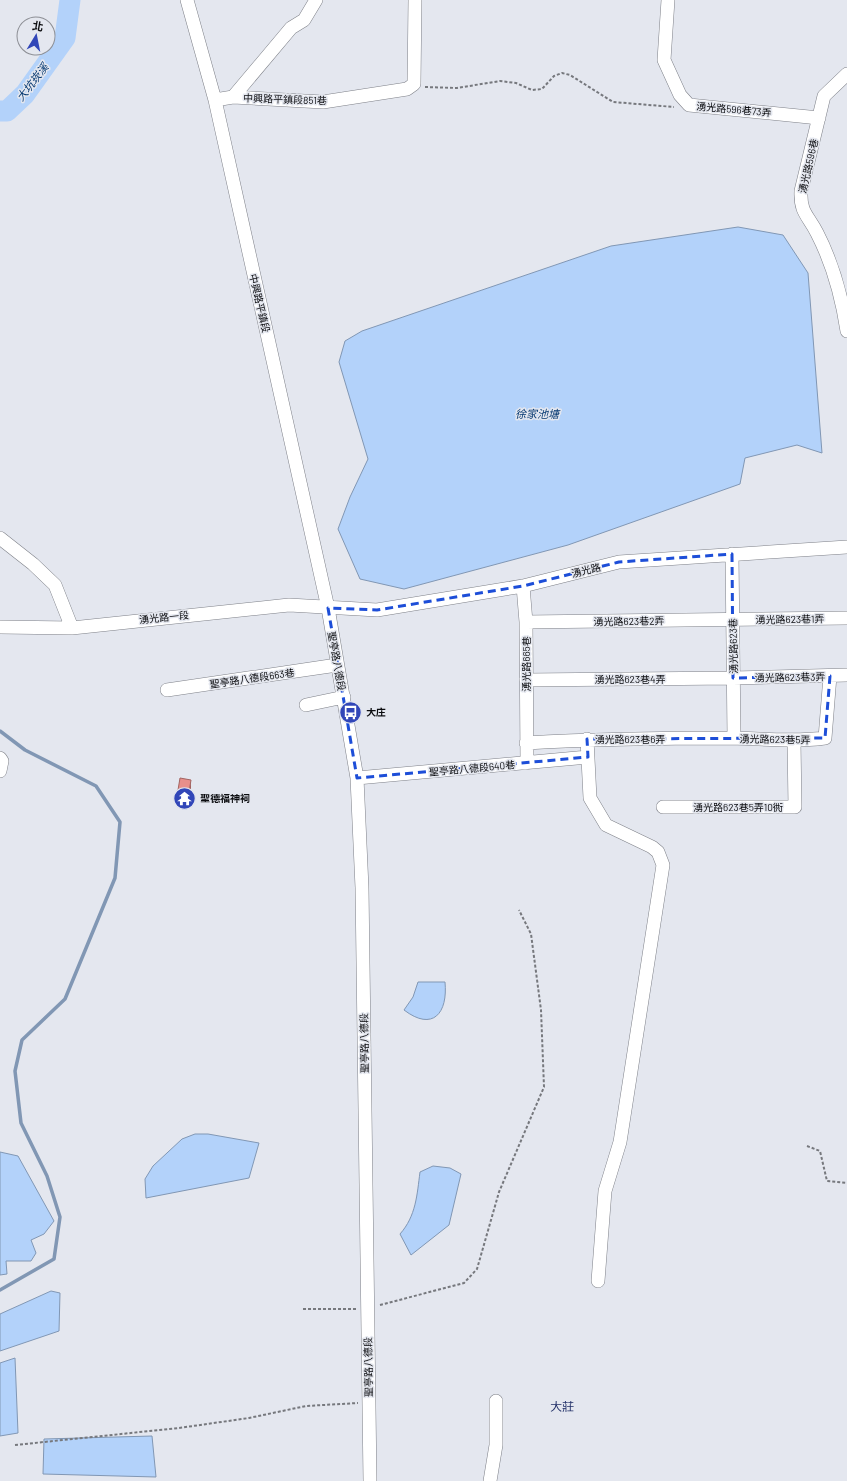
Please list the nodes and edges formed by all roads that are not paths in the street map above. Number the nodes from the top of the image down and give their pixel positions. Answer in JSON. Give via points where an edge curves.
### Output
{"nodes":[{"id":1,"x":187,"y":0,"type":"edge"},
{"id":2,"x":316,"y":0,"type":"edge"},
{"id":3,"x":415,"y":0,"type":"edge"},
{"id":4,"x":668,"y":0,"type":"edge"},
{"id":5,"x":847,"y":74,"type":"edge"},
{"id":6,"x":233,"y":97,"type":"junction"},
{"id":7,"x":215,"y":100,"type":"junction"},
{"id":8,"x":819,"y":118,"type":"junction"},
{"id":9,"x":847,"y":332,"type":"edge"},
{"id":10,"x":0,"y":538,"type":"edge"},
{"id":11,"x":847,"y":547,"type":"edge"},
{"id":12,"x":732,"y":554,"type":"junction"},
{"id":13,"x":523,"y":586,"type":"junction"},
{"id":14,"x":328,"y":608,"type":"junction"},
{"id":15,"x":847,"y":618,"type":"edge"},
{"id":16,"x":732,"y":620,"type":"junction"},
{"id":17,"x":526,"y":622,"type":"junction"},
{"id":18,"x":0,"y":627,"type":"edge"},
{"id":19,"x":72,"y":628,"type":"junction"},
{"id":20,"x":337,"y":665,"type":"junction"},
{"id":21,"x":847,"y":675,"type":"edge"},
{"id":22,"x":830,"y":676,"type":"junction"},
{"id":23,"x":733,"y":678,"type":"junction"},
{"id":24,"x":526,"y":680,"type":"junction"},
{"id":25,"x":167,"y":690,"type":"dead end"},
{"id":26,"x":344,"y":697,"type":"junction"},
{"id":27,"x":306,"y":706,"type":"dead end"},
{"id":28,"x":734,"y":738,"type":"junction"},
{"id":29,"x":587,"y":739,"type":"junction"},
{"id":30,"x":794,"y":741,"type":"junction"},
{"id":31,"x":526,"y":743,"type":"junction"},
{"id":32,"x":588,"y":757,"type":"junction"},
{"id":33,"x":0,"y":758,"type":"edge"},
{"id":34,"x":526,"y":763,"type":"junction"},
{"id":35,"x":0,"y":771,"type":"edge"},
{"id":36,"x":357,"y":778,"type":"junction"},
{"id":37,"x":663,"y":807,"type":"dead end"},
{"id":38,"x":598,"y":1281,"type":"dead end"},
{"id":39,"x":496,"y":1401,"type":"dead end"},
{"id":40,"x":370,"y":1481,"type":"edge"},
{"id":41,"x":490,"y":1481,"type":"edge"}],
"edges":[{"from":1,"to":7,"type":"street","name":"中興路平鎮段"},
{"from":2,"to":6,"type":"street","via":[[304,20],[291,28]]},
{"from":3,"to":6,"type":"street","name":"中興路平鎮段851巷","via":[[414,84],[407,89],[323,102]]},
{"from":4,"to":8,"type":"street","name":"湧光路596巷73弄","via":[[664,60],[680,95],[689,105]]},
{"from":5,"to":8,"type":"street","name":"湧光路596巷","via":[[824,96]]},
{"from":6,"to":7,"type":"street","name":"中興路平鎮段851巷"},
{"from":7,"to":14,"type":"street","name":"中興路平鎮段"},
{"from":8,"to":9,"type":"street","name":"湧光路596巷","via":[[800,204],[817,233],[842,300]]},
{"from":10,"to":19,"type":"street","via":[[55,585]]},
{"from":11,"to":12,"type":"street","name":"湧光路"},
{"from":12,"to":13,"type":"street","name":"湧光路","via":[[619,562]]},
{"from":12,"to":16,"type":"street","name":"湧光路623巷"},
{"from":13,"to":14,"type":"street","name":"湧光路","via":[[377,610]]},
{"from":13,"to":17,"type":"street","name":"湧光路665巷"},
{"from":14,"to":19,"type":"street","name":"湧光路一段","via":[[289,605]]},
{"from":14,"to":20,"type":"street","name":"聖亭路八德段"},
{"from":15,"to":16,"type":"street","name":"湧光路623巷1弄"},
{"from":16,"to":17,"type":"street","name":"湧光路623巷2弄"},
{"from":16,"to":23,"type":"street","name":"湧光路623巷"},
{"from":17,"to":24,"type":"street","name":"湧光路665巷"},
{"from":18,"to":19,"type":"street","name":"湧光路一段"},
{"from":20,"to":25,"type":"street","name":"聖亭路八德段663巷"},
{"from":20,"to":26,"type":"street","name":"聖亭路八德段"},
{"from":21,"to":22,"type":"street","name":"湧光路623巷3弄"},
{"from":22,"to":23,"type":"street","name":"湧光路623巷3弄"},
{"from":22,"to":30,"type":"street","name":"湧光路623巷5弄","via":[[825,738]]},
{"from":23,"to":24,"type":"street","name":"湧光路623巷4弄"},
{"from":23,"to":28,"type":"street","name":"湧光路623巷"},
{"from":24,"to":31,"type":"street","name":"湧光路665巷"},
{"from":26,"to":27,"type":"street"},
{"from":26,"to":36,"type":"street","name":"聖亭路八德段"},
{"from":28,"to":29,"type":"street","name":"湧光路623巷6弄"},
{"from":28,"to":30,"type":"street","name":"湧光路623巷5弄"},
{"from":29,"to":31,"type":"street","name":"湧光路623巷6弄"},
{"from":29,"to":32,"type":"street"},
{"from":30,"to":37,"type":"street","name":"湧光路623巷5弄10衖","via":[[795,807]]},
{"from":31,"to":34,"type":"street","name":"湧光路665巷"},
{"from":32,"to":34,"type":"street","name":"聖亭路八德段640巷"},
{"from":32,"to":38,"type":"street","via":[[590,798],[606,825],[652,847],[658,852],[663,865],[620,1142],[605,1191]]},
{"from":33,"to":35,"type":"street"},
{"from":34,"to":36,"type":"street","name":"聖亭路八德段640巷"},
{"from":36,"to":40,"type":"street","name":"聖亭路八德段","via":[[362,888]]},
{"from":39,"to":41,"type":"street","via":[[496,1445]]}]}
